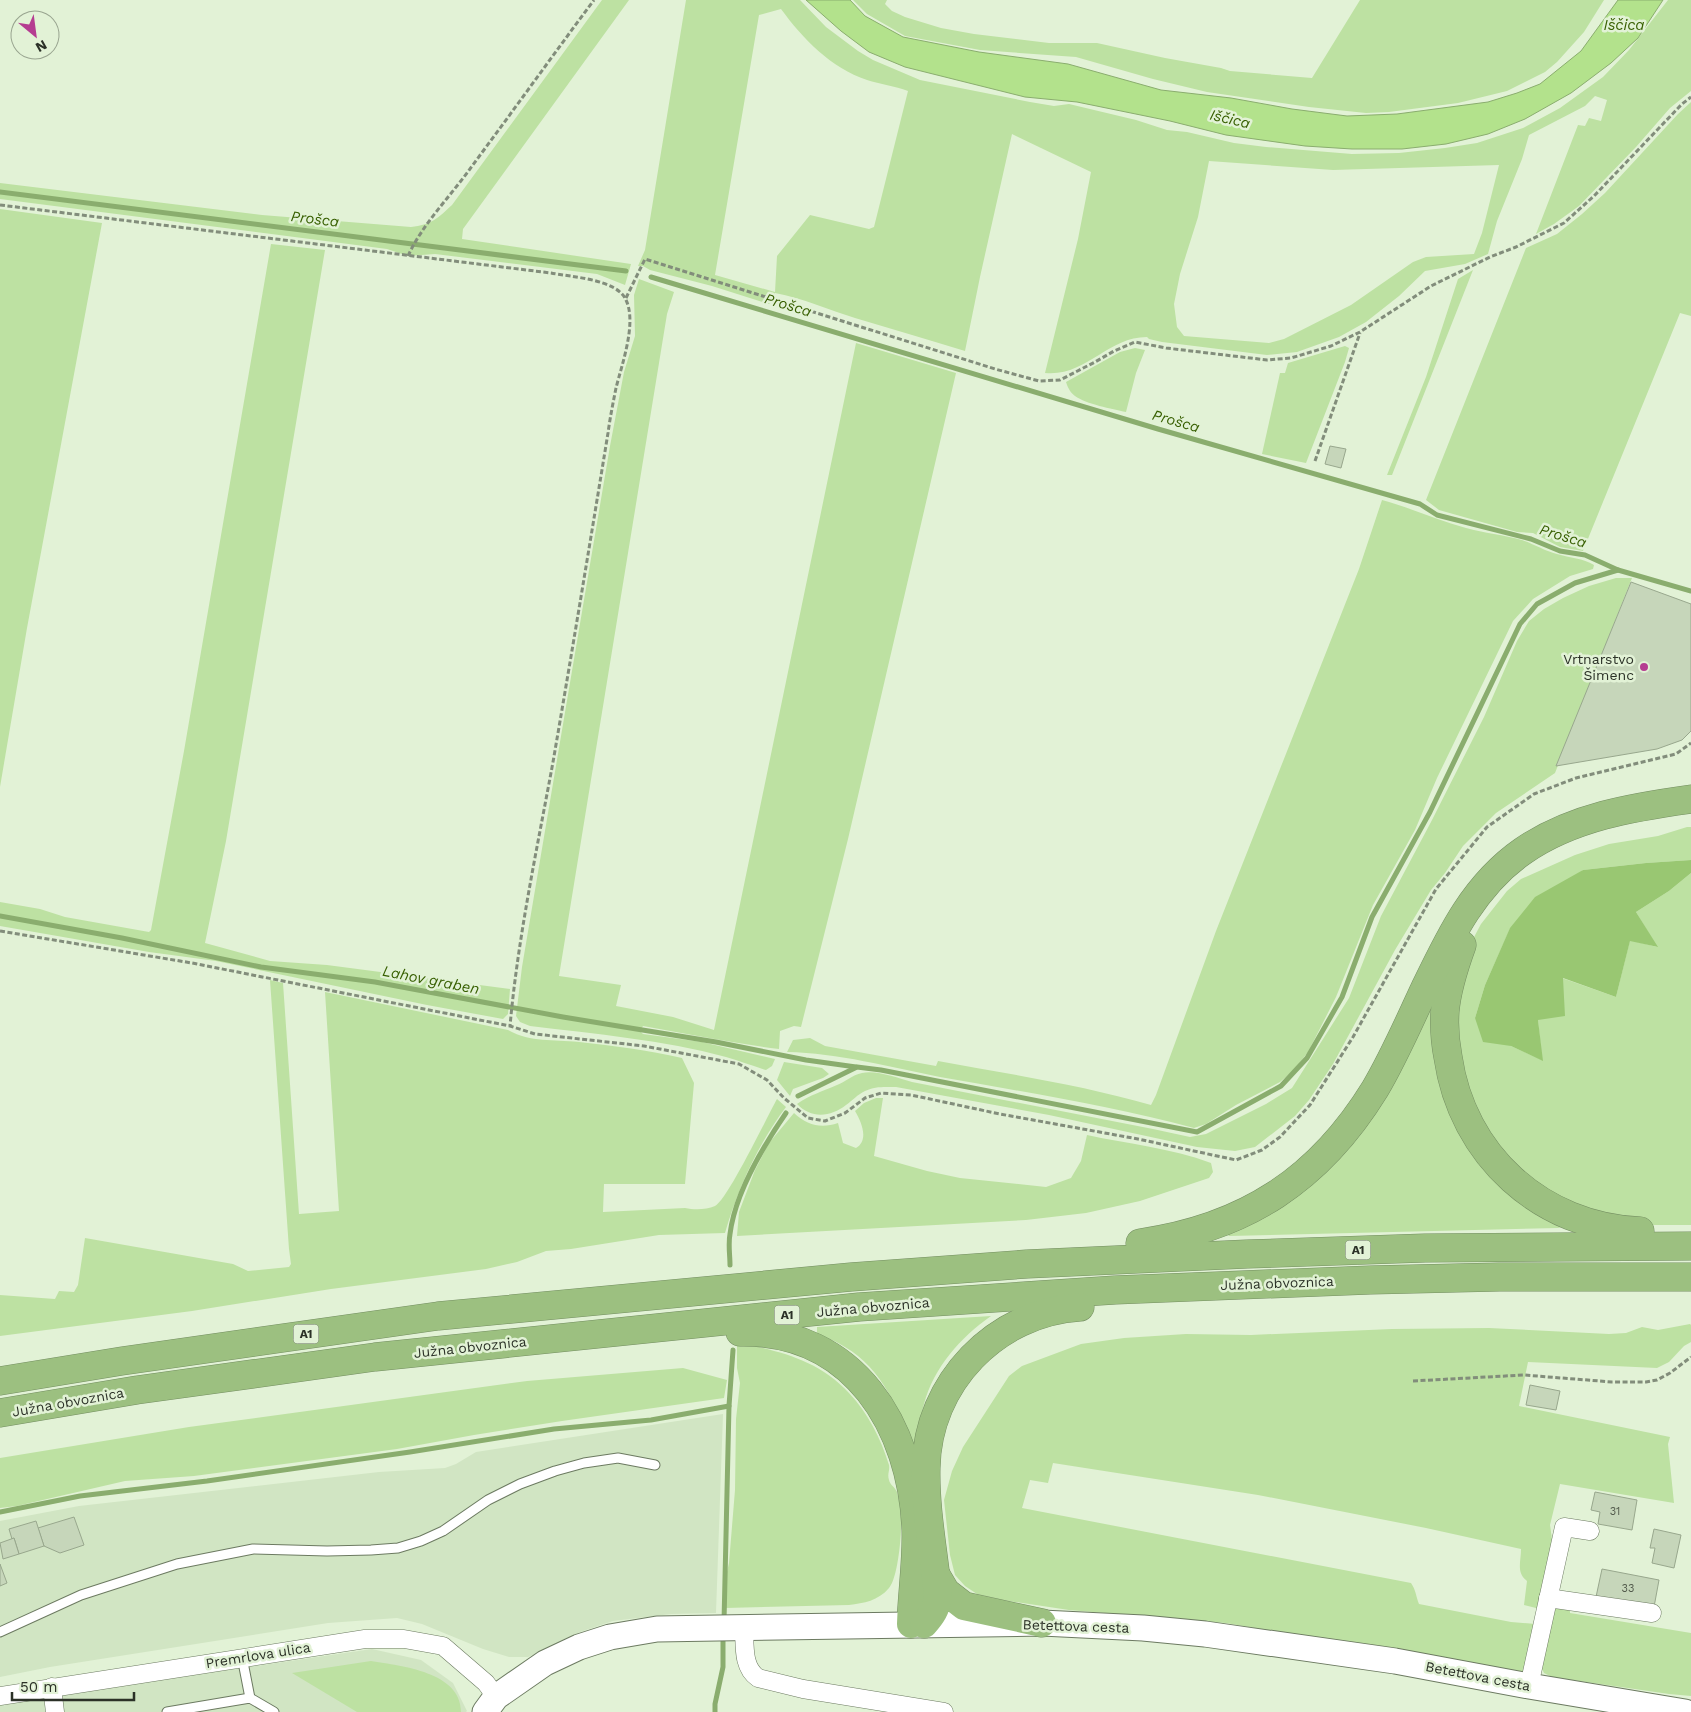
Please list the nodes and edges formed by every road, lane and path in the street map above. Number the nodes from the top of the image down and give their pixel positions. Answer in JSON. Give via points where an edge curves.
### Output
{"nodes":[{"id":1,"x":594,"y":0,"type":"edge"},
{"id":2,"x":1691,"y":97,"type":"edge"},
{"id":3,"x":0,"y":205,"type":"edge"},
{"id":4,"x":408,"y":256,"type":"junction"},
{"id":5,"x":626,"y":298,"type":"junction"},
{"id":6,"x":1360,"y":332,"type":"junction"},
{"id":7,"x":1315,"y":461,"type":"dead end"},
{"id":8,"x":1691,"y":743,"type":"edge"},
{"id":9,"x":1691,"y":799,"type":"edge"},
{"id":10,"x":1691,"y":818,"type":"edge"},
{"id":11,"x":0,"y":931,"type":"edge"},
{"id":12,"x":510,"y":1026,"type":"junction"},
{"id":13,"x":1690,"y":1246,"type":"edge"},
{"id":14,"x":1027,"y":1264,"type":"junction"},
{"id":15,"x":1691,"y":1277,"type":"edge"},
{"id":16,"x":1201,"y":1286,"type":"junction"},
{"id":17,"x":375,"y":1356,"type":"junction"},
{"id":18,"x":1691,"y":1357,"type":"edge"},
{"id":19,"x":0,"y":1381,"type":"edge"},
{"id":20,"x":1413,"y":1381,"type":"dead end"},
{"id":21,"x":0,"y":1413,"type":"edge"},
{"id":22,"x":655,"y":1464,"type":"dead end"},
{"id":23,"x":1590,"y":1531,"type":"dead end"},
{"id":24,"x":936,"y":1575,"type":"junction"},
{"id":25,"x":1548,"y":1598,"type":"junction"},
{"id":26,"x":1652,"y":1613,"type":"dead end"},
{"id":27,"x":1042,"y":1623,"type":"junction"},
{"id":28,"x":917,"y":1624,"type":"junction"},
{"id":29,"x":730,"y":1628,"type":"junction"},
{"id":30,"x":0,"y":1632,"type":"edge"},
{"id":31,"x":242,"y":1658,"type":"junction"},
{"id":32,"x":1529,"y":1686,"type":"junction"},
{"id":33,"x":52,"y":1687,"type":"junction"},
{"id":34,"x":0,"y":1696,"type":"edge"},
{"id":35,"x":250,"y":1698,"type":"junction"},
{"id":36,"x":227,"y":1702,"type":"junction"},
{"id":37,"x":491,"y":1704,"type":"edge"},
{"id":38,"x":260,"y":1708,"type":"edge"},
{"id":39,"x":178,"y":1711,"type":"edge"},
{"id":40,"x":55,"y":1712,"type":"edge"},
{"id":41,"x":167,"y":1712,"type":"edge"},
{"id":42,"x":221,"y":1712,"type":"edge"},
{"id":43,"x":274,"y":1712,"type":"edge"},
{"id":44,"x":944,"y":1712,"type":"edge"},
{"id":45,"x":1685,"y":1712,"type":"edge"}],
"edges":[{"from":1,"to":4,"type":"path"},
{"from":2,"to":6,"type":"path","via":[[1564,223],[1430,286]]},
{"from":3,"to":4,"type":"path"},
{"from":4,"to":5,"type":"path","via":[[603,282]]},
{"from":5,"to":6,"type":"path","via":[[645,259],[1039,380],[1060,380],[1135,342],[1266,360],[1291,358],[1331,346]]},
{"from":5,"to":12,"type":"path","via":[[628,337],[612,406],[527,907]]},
{"from":6,"to":7,"type":"path"},
{"from":8,"to":12,"type":"path","via":[[1676,754],[1576,778],[1534,794],[1487,827],[1436,889],[1353,1037],[1310,1104],[1280,1137],[1262,1150],[1236,1160],[911,1095],[881,1093],[865,1098],[844,1113],[825,1121],[808,1118],[767,1080],[739,1064],[644,1046],[535,1034]]},
{"from":9,"to":14,"type":"highway","via":[[1621,811],[1560,829],[1506,864],[1470,904],[1443,949],[1400,1042],[1360,1113],[1327,1153],[1288,1187],[1245,1213],[1184,1236],[1067,1248]]},
{"from":10,"to":13,"type":"highway","via":[[1628,824],[1588,834],[1529,863],[1493,896],[1471,925],[1451,975],[1445,1013],[1452,1083],[1463,1114],[1489,1155],[1513,1180],[1573,1218],[1605,1227],[1671,1232]]},
{"from":11,"to":12,"type":"path","via":[[192,963]]},
{"from":13,"to":14,"type":"highway","number":"A1","via":[[1415,1248]]},
{"from":14,"to":19,"type":"highway","number":"A1","via":[[851,1277],[438,1316]]},
{"from":15,"to":16,"type":"highway","name":"Južna obvoznica","number":"A1","via":[[1470,1278]]},
{"from":16,"to":17,"type":"highway","name":"Južna obvoznica","number":"A1","via":[[859,1307]]},
{"from":16,"to":24,"type":"highway","via":[[1139,1304],[1068,1308],[1035,1316],[991,1339],[970,1360],[951,1383],[938,1408],[930,1438],[926,1466],[927,1502]]},
{"from":17,"to":21,"type":"highway","name":"Južna obvoznica","number":"A1"},
{"from":17,"to":28,"type":"highway","via":[[446,1360],[750,1332],[779,1336],[820,1350],[852,1372],[874,1395],[899,1445],[916,1529]]},
{"from":18,"to":20,"type":"path","via":[[1658,1380],[1646,1382],[1524,1375]]},
{"from":22,"to":30,"type":"lane","via":[[618,1458],[554,1471],[488,1500],[421,1541],[398,1548],[345,1551],[253,1549],[177,1564],[81,1594]]},
{"from":23,"to":25,"type":"street","via":[[1564,1527]]},
{"from":24,"to":27,"type":"highway","via":[[946,1592],[964,1606]]},
{"from":24,"to":28,"type":"highway","via":[[937,1607],[933,1615]]},
{"from":25,"to":26,"type":"street"},
{"from":25,"to":32,"type":"street"},
{"from":27,"to":28,"type":"street","name":"Betettova cesta"},
{"from":27,"to":32,"type":"street","name":"Betettova cesta","via":[[1205,1634],[1395,1661]]},
{"from":28,"to":29,"type":"street","name":"Betettova cesta"},
{"from":29,"to":37,"type":"street","name":"Betettova cesta","via":[[657,1629],[579,1646],[545,1663]]},
{"from":29,"to":44,"type":"street","via":[[752,1674],[758,1678],[803,1689]]},
{"from":31,"to":33,"type":"street","name":"Premrlova ulica"},
{"from":31,"to":35,"type":"lane"},
{"from":31,"to":37,"type":"street","name":"Premrlova ulica","via":[[365,1639],[404,1639],[443,1646],[486,1683]]},
{"from":32,"to":45,"type":"street","name":"Betettova cesta"},
{"from":33,"to":34,"type":"street","name":"Premrlova ulica"},
{"from":33,"to":40,"type":"street"},
{"from":35,"to":36,"type":"lane"},
{"from":35,"to":38,"type":"lane"},
{"from":36,"to":39,"type":"lane"},
{"from":36,"to":42,"type":"lane"},
{"from":38,"to":43,"type":"lane"},
{"from":39,"to":41,"type":"lane"}]}
